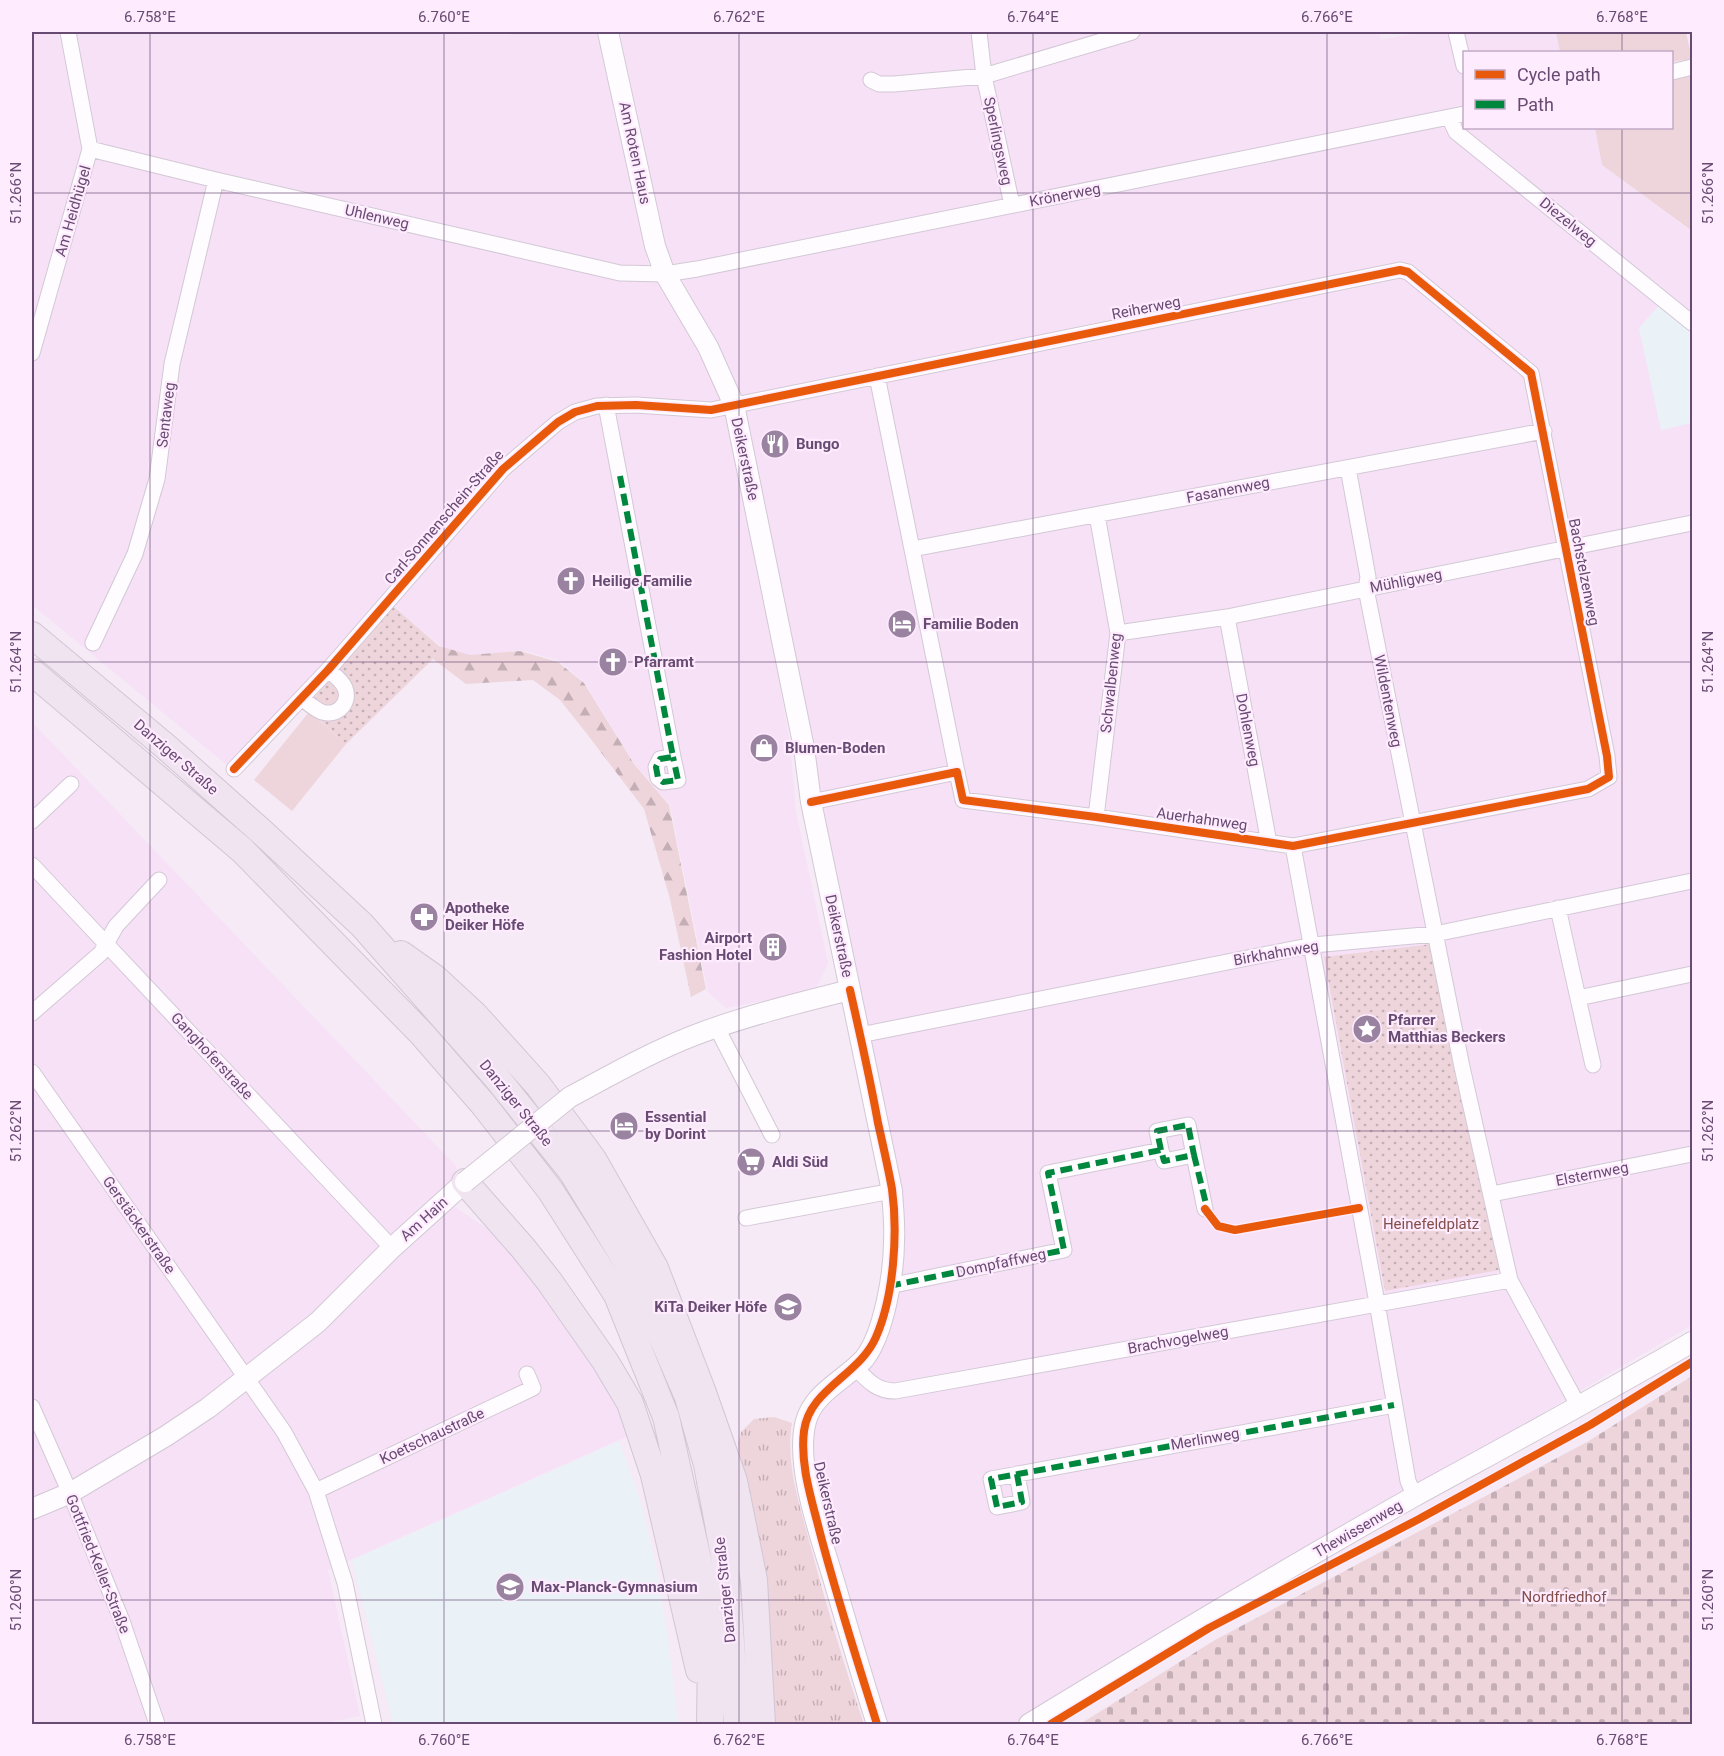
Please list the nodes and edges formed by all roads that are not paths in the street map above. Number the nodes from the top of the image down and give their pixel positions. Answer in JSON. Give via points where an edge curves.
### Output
{"nodes":[{"id":1,"x":69,"y":32,"type":"edge"},
{"id":2,"x":608,"y":32,"type":"edge"},
{"id":3,"x":980,"y":32,"type":"edge"},
{"id":4,"x":1131,"y":32,"type":"edge"},
{"id":5,"x":1456,"y":32,"type":"edge"},
{"id":6,"x":1463,"y":62,"type":"edge"},
{"id":7,"x":1692,"y":67,"type":"edge"},
{"id":8,"x":1673,"y":72,"type":"edge"},
{"id":9,"x":984,"y":76,"type":"junction"},
{"id":10,"x":871,"y":80,"type":"dead end"},
{"id":11,"x":1457,"y":116,"type":"edge"},
{"id":12,"x":90,"y":149,"type":"junction"},
{"id":13,"x":216,"y":180,"type":"junction"},
{"id":14,"x":1012,"y":205,"type":"junction"},
{"id":15,"x":665,"y":274,"type":"junction"},
{"id":16,"x":1692,"y":323,"type":"edge"},
{"id":17,"x":32,"y":353,"type":"edge"},
{"id":18,"x":1530,"y":371,"type":"joint"},
{"id":19,"x":877,"y":376,"type":"junction"},
{"id":20,"x":606,"y":405,"type":"junction"},
{"id":21,"x":734,"y":405,"type":"junction"},
{"id":22,"x":1544,"y":432,"type":"junction"},
{"id":23,"x":1348,"y":468,"type":"junction"},
{"id":24,"x":1097,"y":514,"type":"junction"},
{"id":25,"x":1692,"y":523,"type":"edge"},
{"id":26,"x":912,"y":549,"type":"junction"},
{"id":27,"x":1566,"y":549,"type":"junction"},
{"id":28,"x":1366,"y":589,"type":"junction"},
{"id":29,"x":1227,"y":617,"type":"junction"},
{"id":30,"x":1118,"y":633,"type":"junction"},
{"id":31,"x":32,"y":635,"type":"edge"},
{"id":32,"x":93,"y":643,"type":"dead end"},
{"id":33,"x":328,"y":670,"type":"junction"},
{"id":34,"x":32,"y":672,"type":"edge"},
{"id":35,"x":302,"y":698,"type":"junction"},
{"id":36,"x":673,"y":757,"type":"dead end"},
{"id":37,"x":234,"y":770,"type":"dead end"},
{"id":38,"x":957,"y":772,"type":"junction"},
{"id":39,"x":1609,"y":777,"type":"joint"},
{"id":40,"x":71,"y":784,"type":"dead end"},
{"id":41,"x":811,"y":802,"type":"junction"},
{"id":42,"x":1096,"y":817,"type":"junction"},
{"id":43,"x":32,"y":821,"type":"edge"},
{"id":44,"x":1412,"y":823,"type":"junction"},
{"id":45,"x":1269,"y":843,"type":"junction"},
{"id":46,"x":1293,"y":846,"type":"junction"},
{"id":47,"x":32,"y":865,"type":"edge"},
{"id":48,"x":159,"y":880,"type":"dead end"},
{"id":49,"x":1692,"y":881,"type":"edge"},
{"id":50,"x":1558,"y":908,"type":"junction"},
{"id":51,"x":362,"y":925,"type":"junction"},
{"id":52,"x":1435,"y":934,"type":"junction"},
{"id":53,"x":106,"y":943,"type":"junction"},
{"id":54,"x":1313,"y":945,"type":"junction"},
{"id":55,"x":1692,"y":974,"type":"edge"},
{"id":56,"x":850,"y":990,"type":"junction"},
{"id":57,"x":1578,"y":998,"type":"junction"},
{"id":58,"x":32,"y":1013,"type":"edge"},
{"id":59,"x":717,"y":1028,"type":"junction"},
{"id":60,"x":860,"y":1035,"type":"junction"},
{"id":61,"x":1593,"y":1065,"type":"dead end"},
{"id":62,"x":32,"y":1072,"type":"edge"},
{"id":63,"x":772,"y":1135,"type":"dead end"},
{"id":64,"x":1161,"y":1150,"type":"junction"},
{"id":65,"x":1692,"y":1154,"type":"edge"},
{"id":66,"x":1194,"y":1155,"type":"junction"},
{"id":67,"x":465,"y":1182,"type":"junction"},
{"id":68,"x":892,"y":1191,"type":"junction"},
{"id":69,"x":1492,"y":1194,"type":"junction"},
{"id":70,"x":1205,"y":1209,"type":"dead end"},
{"id":71,"x":746,"y":1218,"type":"dead end"},
{"id":72,"x":392,"y":1248,"type":"junction"},
{"id":73,"x":1510,"y":1280,"type":"junction"},
{"id":74,"x":889,"y":1286,"type":"junction"},
{"id":75,"x":1377,"y":1304,"type":"junction"},
{"id":76,"x":1692,"y":1342,"type":"edge"},
{"id":77,"x":855,"y":1367,"type":"junction"},
{"id":78,"x":527,"y":1374,"type":"dead end"},
{"id":79,"x":247,"y":1378,"type":"junction"},
{"id":80,"x":1394,"y":1405,"type":"junction"},
{"id":81,"x":32,"y":1407,"type":"edge"},
{"id":82,"x":1579,"y":1407,"type":"junction"},
{"id":83,"x":1017,"y":1474,"type":"dead end"},
{"id":84,"x":316,"y":1491,"type":"junction"},
{"id":85,"x":69,"y":1492,"type":"junction"},
{"id":86,"x":1414,"y":1497,"type":"junction"},
{"id":87,"x":32,"y":1509,"type":"edge"},
{"id":88,"x":710,"y":1721,"type":"edge"},
{"id":89,"x":157,"y":1725,"type":"edge"},
{"id":90,"x":374,"y":1725,"type":"edge"},
{"id":91,"x":737,"y":1725,"type":"edge"},
{"id":92,"x":762,"y":1725,"type":"edge"},
{"id":93,"x":877,"y":1725,"type":"edge"},
{"id":94,"x":1029,"y":1725,"type":"edge"}],
"edges":[{"from":1,"to":12,"type":"street","name":"Am Heidhügel"},
{"from":2,"to":15,"type":"street","name":"Am Roten Haus","via":[[655,246]]},
{"from":3,"to":9,"type":"street","name":"Sperlingsweg"},
{"from":4,"to":9,"type":"street"},
{"from":5,"to":6,"type":"street"},
{"from":7,"to":8,"type":"street"},
{"from":9,"to":10,"type":"street","name":"Sperlingsweg","via":[[894,84]]},
{"from":9,"to":14,"type":"street","name":"Sperlingsweg"},
{"from":11,"to":14,"type":"street","name":"Krönerweg"},
{"from":11,"to":16,"type":"street","name":"Diezelweg","via":[[1456,132]]},
{"from":12,"to":13,"type":"street","name":"Uhlenweg"},
{"from":12,"to":17,"type":"street","name":"Am Heidhügel"},
{"from":13,"to":15,"type":"street","name":"Uhlenweg","via":[[620,273]]},
{"from":13,"to":32,"type":"street","name":"Sentaweg","via":[[172,364],[157,479],[135,554]]},
{"from":14,"to":15,"type":"street","name":"Krönerweg"},
{"from":15,"to":21,"type":"street","name":"Deikerstraße","via":[[708,347]]},
{"from":18,"to":19,"type":"street","name":"Reiherweg","via":[[1408,272],[1400,270]]},
{"from":18,"to":22,"type":"street","name":"Bachstelzenweg"},
{"from":19,"to":21,"type":"street","name":"Reiherweg"},
{"from":19,"to":26,"type":"street"},
{"from":20,"to":21,"type":"street","name":"Carl-Sonnenschein-Straße","via":[[711,410]]},
{"from":20,"to":33,"type":"street","name":"Carl-Sonnenschein-Straße","via":[[566,417],[517,455]]},
{"from":20,"to":36,"type":"street"},
{"from":21,"to":41,"type":"street","name":"Deikerstraße","via":[[804,748]]},
{"from":22,"to":23,"type":"street","name":"Fasanenweg"},
{"from":22,"to":27,"type":"street","name":"Bachstelzenweg"},
{"from":23,"to":24,"type":"street","name":"Fasanenweg"},
{"from":23,"to":28,"type":"street","name":"Wildentenweg","via":[[1368,577]]},
{"from":24,"to":26,"type":"street","name":"Fasanenweg"},
{"from":24,"to":30,"type":"street","name":"Schwalbenweg"},
{"from":25,"to":27,"type":"street","name":"Mühligweg"},
{"from":26,"to":38,"type":"street"},
{"from":27,"to":28,"type":"street","name":"Mühligweg"},
{"from":27,"to":39,"type":"street","name":"Bachstelzenweg"},
{"from":28,"to":29,"type":"street","name":"Mühligweg"},
{"from":28,"to":44,"type":"street","name":"Wildentenweg"},
{"from":29,"to":30,"type":"street","name":"Mühligweg"},
{"from":29,"to":45,"type":"street","name":"Dohlenweg"},
{"from":30,"to":42,"type":"street","name":"Schwalbenweg"},
{"from":31,"to":51,"type":"highway","name":"Danziger Straße","via":[[165,746]]},
{"from":33,"to":35,"type":"street","name":"Carl-Sonnenschein-Straße"},
{"from":33,"to":35,"type":"street","via":[[345,686],[344,706],[331,714],[324,713]]},
{"from":34,"to":88,"type":"highway","name":"Danziger Straße","via":[[242,850],[422,1034],[550,1190],[617,1295],[666,1417],[699,1564],[711,1652]]},
{"from":35,"to":37,"type":"street","name":"Carl-Sonnenschein-Straße"},
{"from":38,"to":41,"type":"street"},
{"from":38,"to":42,"type":"street","name":"Auerhahnweg","via":[[963,800]]},
{"from":39,"to":44,"type":"street","name":"Auerhahnweg","via":[[1588,789]]},
{"from":40,"to":43,"type":"street"},
{"from":41,"to":56,"type":"street","name":"Deikerstraße"},
{"from":42,"to":45,"type":"street","name":"Auerhahnweg"},
{"from":44,"to":46,"type":"street","name":"Auerhahnweg"},
{"from":44,"to":52,"type":"street","name":"Wildentenweg"},
{"from":45,"to":46,"type":"street","name":"Auerhahnweg"},
{"from":46,"to":54,"type":"street"},
{"from":47,"to":53,"type":"street","name":"Ganghoferstraße"},
{"from":48,"to":53,"type":"street","via":[[116,926]]},
{"from":49,"to":50,"type":"street","name":"Birkhahnweg"},
{"from":50,"to":52,"type":"street","name":"Birkhahnweg"},
{"from":50,"to":57,"type":"street"},
{"from":51,"to":91,"type":"highway","name":"Danziger Straße","via":[[496,1077],[572,1172],[636,1277],[688,1397],[707,1465],[725,1561]]},
{"from":51,"to":92,"type":"highway","via":[[435,978],[520,1063],[593,1160],[655,1268],[734,1480],[754,1580]]},
{"from":52,"to":54,"type":"street","name":"Birkhahnweg"},
{"from":52,"to":69,"type":"street"},
{"from":53,"to":58,"type":"street","via":[[101,953]]},
{"from":53,"to":72,"type":"street","name":"Ganghoferstraße"},
{"from":54,"to":60,"type":"street","name":"Birkhahnweg"},
{"from":54,"to":75,"type":"street"},
{"from":55,"to":57,"type":"street"},
{"from":56,"to":59,"type":"street","name":"Am Hain"},
{"from":56,"to":60,"type":"street","name":"Deikerstraße"},
{"from":57,"to":61,"type":"street"},
{"from":59,"to":63,"type":"street"},
{"from":59,"to":67,"type":"street","name":"Am Hain","bridge":true,"via":[[645,1057],[570,1097]]},
{"from":60,"to":68,"type":"street","name":"Deikerstraße"},
{"from":62,"to":79,"type":"street","name":"Gerstäckerstraße"},
{"from":64,"to":66,"type":"street","via":[[1164,1161]]},
{"from":64,"to":66,"type":"street","via":[[1157,1131],[1188,1125]]},
{"from":64,"to":74,"type":"street","name":"Dompfaffweg","via":[[1048,1173],[1064,1250]]},
{"from":65,"to":69,"type":"street","name":"Elsternweg"},
{"from":66,"to":70,"type":"street"},
{"from":67,"to":72,"type":"street","name":"Am Hain"},
{"from":67,"to":88,"type":"highway","via":[[549,1281],[630,1403],[654,1475]]},
{"from":68,"to":71,"type":"street"},
{"from":68,"to":74,"type":"street","name":"Deikerstraße","via":[[894,1242]]},
{"from":69,"to":73,"type":"street"},
{"from":72,"to":79,"type":"street","name":"Am Hain","via":[[318,1322]]},
{"from":73,"to":75,"type":"street","name":"Brachvogelweg"},
{"from":73,"to":82,"type":"street"},
{"from":74,"to":77,"type":"street","name":"Deikerstraße","via":[[876,1338]]},
{"from":75,"to":77,"type":"street","name":"Brachvogelweg","via":[[895,1391],[873,1386]]},
{"from":75,"to":80,"type":"street"},
{"from":76,"to":82,"type":"street","name":"Thewissenweg"},
{"from":77,"to":93,"type":"street","name":"Deikerstraße","via":[[813,1407],[805,1423],[802,1447],[823,1544]]},
{"from":78,"to":84,"type":"street","name":"Koetschaustraße","via":[[533,1388]]},
{"from":79,"to":84,"type":"street","via":[[284,1432]]},
{"from":79,"to":85,"type":"street","name":"Am Hain","via":[[166,1436]]},
{"from":80,"to":83,"type":"street","name":"Merlinweg"},
{"from":80,"to":86,"type":"street","via":[[1407,1481]]},
{"from":81,"to":85,"type":"street","name":"Gottfried-Keller-Straße"},
{"from":82,"to":86,"type":"street","name":"Thewissenweg"},
{"from":84,"to":90,"type":"street","via":[[345,1583]]},
{"from":85,"to":87,"type":"street","name":"Am Hain"},
{"from":85,"to":89,"type":"street","name":"Gottfried-Keller-Straße","via":[[122,1621]]},
{"from":86,"to":94,"type":"street","name":"Thewissenweg","via":[[1208,1615]]}]}
